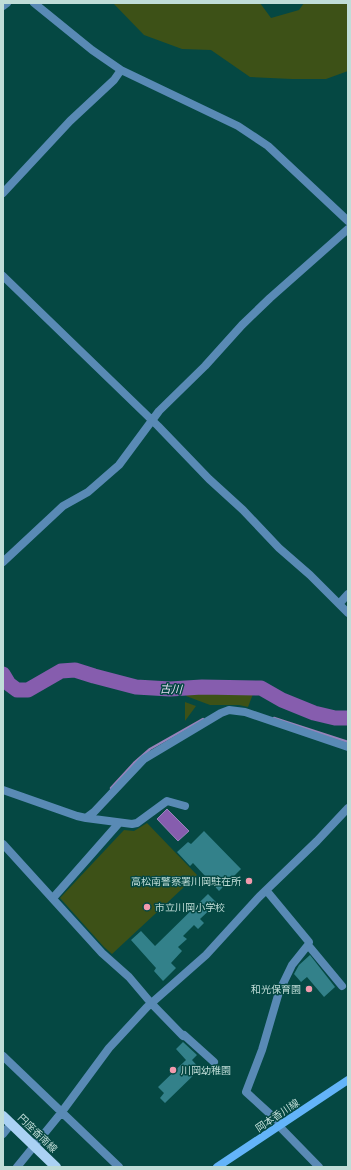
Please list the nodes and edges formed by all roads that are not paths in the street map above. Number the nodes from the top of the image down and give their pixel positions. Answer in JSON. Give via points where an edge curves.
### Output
{"nodes":[{"id":1,"x":7,"y":3,"type":"edge"},
{"id":2,"x":34,"y":3,"type":"edge"},
{"id":3,"x":3,"y":6,"type":"edge"},
{"id":4,"x":121,"y":70,"type":"junction"},
{"id":5,"x":3,"y":193,"type":"edge"},
{"id":6,"x":348,"y":221,"type":"edge"},
{"id":7,"x":348,"y":229,"type":"edge"},
{"id":8,"x":3,"y":276,"type":"edge"},
{"id":9,"x":152,"y":419,"type":"junction"},
{"id":10,"x":3,"y":562,"type":"edge"},
{"id":11,"x":348,"y":594,"type":"edge"},
{"id":12,"x":340,"y":604,"type":"junction"},
{"id":13,"x":348,"y":613,"type":"edge"},
{"id":14,"x":348,"y":747,"type":"edge"},
{"id":15,"x":3,"y":790,"type":"edge"},
{"id":16,"x":185,"y":806,"type":"dead end"},
{"id":17,"x":348,"y":808,"type":"edge"},
{"id":18,"x":86,"y":818,"type":"junction"},
{"id":19,"x":345,"y":819,"type":"edge"},
{"id":20,"x":119,"y":823,"type":"junction"},
{"id":21,"x":3,"y":844,"type":"edge"},
{"id":22,"x":266,"y":890,"type":"junction"},
{"id":23,"x":53,"y":898,"type":"junction"},
{"id":24,"x":308,"y":945,"type":"junction"},
{"id":25,"x":342,"y":986,"type":"dead end"},
{"id":26,"x":151,"y":1003,"type":"junction"},
{"id":27,"x":3,"y":1056,"type":"edge"},
{"id":28,"x":214,"y":1062,"type":"dead end"},
{"id":29,"x":348,"y":1080,"type":"edge"},
{"id":30,"x":61,"y":1113,"type":"junction"},
{"id":31,"x":3,"y":1116,"type":"edge"},
{"id":32,"x":11,"y":1124,"type":"junction"},
{"id":33,"x":280,"y":1125,"type":"junction"},
{"id":34,"x":3,"y":1134,"type":"edge"},
{"id":35,"x":33,"y":1146,"type":"junction"},
{"id":36,"x":17,"y":1167,"type":"edge"},
{"id":37,"x":56,"y":1167,"type":"edge"},
{"id":38,"x":119,"y":1167,"type":"edge"},
{"id":39,"x":217,"y":1167,"type":"edge"},
{"id":40,"x":319,"y":1167,"type":"edge"}],
"edges":[{"from":1,"to":3,"type":"street"},
{"from":2,"to":4,"type":"street"},
{"from":4,"to":5,"type":"street"},
{"from":4,"to":6,"type":"street","via":[[256,137]]},
{"from":7,"to":9,"type":"street","via":[[270,298]]},
{"from":8,"to":9,"type":"street"},
{"from":9,"to":10,"type":"street","via":[[119,465],[88,492],[63,506]]},
{"from":9,"to":12,"type":"street","via":[[208,480]]},
{"from":11,"to":12,"type":"street"},
{"from":12,"to":13,"type":"street"},
{"from":14,"to":18,"type":"street","via":[[245,712],[229,710],[144,759]]},
{"from":15,"to":18,"type":"street"},
{"from":16,"to":20,"type":"street","via":[[167,801],[137,823]]},
{"from":17,"to":19,"type":"street"},
{"from":18,"to":20,"type":"street"},
{"from":19,"to":22,"type":"street"},
{"from":20,"to":23,"type":"street"},
{"from":21,"to":23,"type":"street"},
{"from":22,"to":24,"type":"street","via":[[309,942]]},
{"from":22,"to":26,"type":"street","via":[[206,955]]},
{"from":23,"to":26,"type":"street"},
{"from":24,"to":25,"type":"street"},
{"from":24,"to":33,"type":"street","via":[[292,965],[279,992],[262,1050],[246,1092]]},
{"from":26,"to":28,"type":"street","via":[[183,1036]]},
{"from":26,"to":30,"type":"street","via":[[109,1048]]},
{"from":27,"to":30,"type":"street"},
{"from":29,"to":33,"type":"main road","name":"岡本香川線"},
{"from":30,"to":35,"type":"street"},
{"from":30,"to":38,"type":"street"},
{"from":31,"to":32,"type":"main road","name":"円座香南線"},
{"from":32,"to":34,"type":"street"},
{"from":32,"to":35,"type":"main road","name":"円座香南線"},
{"from":33,"to":39,"type":"main road","name":"岡本香川線"},
{"from":33,"to":40,"type":"street"},
{"from":35,"to":36,"type":"street"},
{"from":35,"to":37,"type":"main road","name":"円座香南線"}]}
